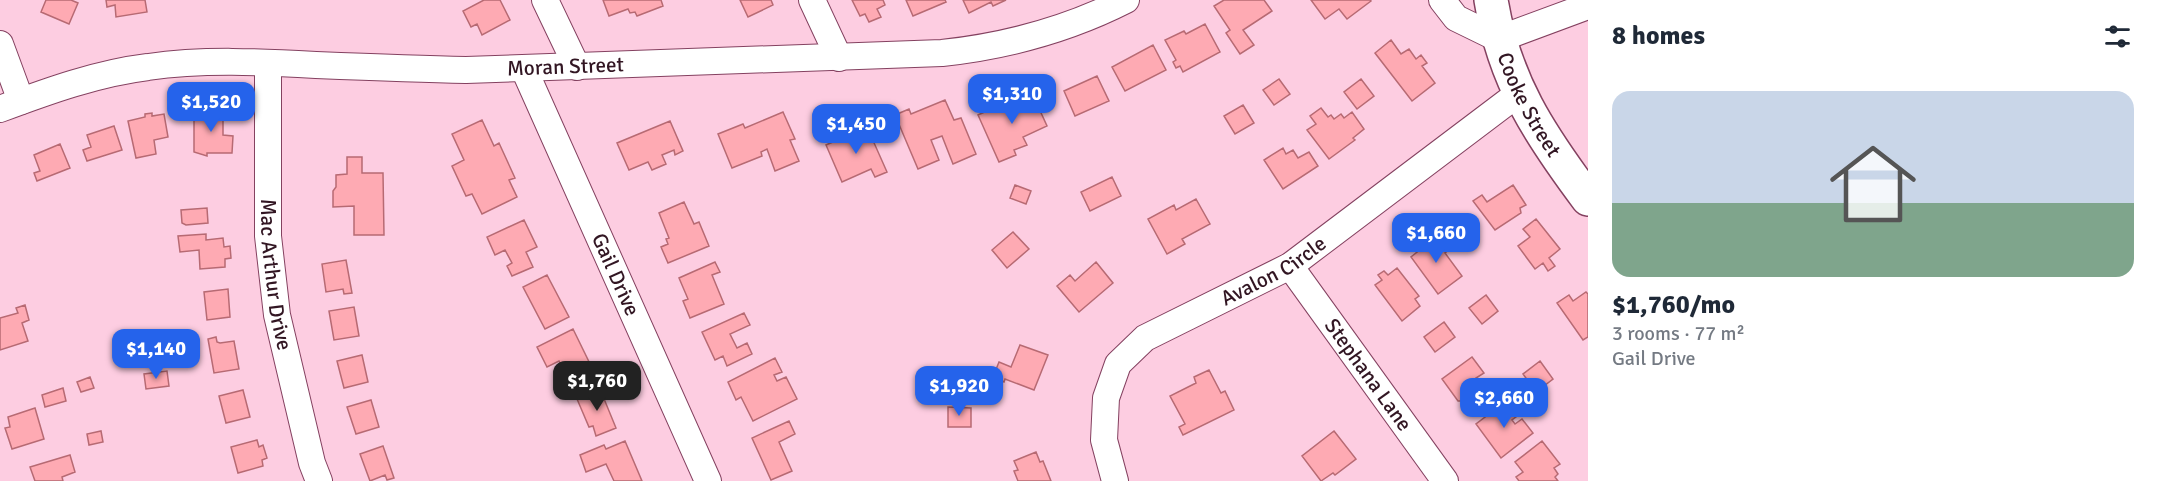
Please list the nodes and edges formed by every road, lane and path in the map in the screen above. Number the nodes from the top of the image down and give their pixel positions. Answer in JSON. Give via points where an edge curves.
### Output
{"nodes":[{"id":1,"x":545,"y":0,"type":"edge"},
{"id":2,"x":812,"y":0,"type":"edge"},
{"id":3,"x":1126,"y":0,"type":"edge"},
{"id":4,"x":1442,"y":0,"type":"edge"},
{"id":5,"x":1491,"y":0,"type":"edge"},
{"id":6,"x":1588,"y":6,"type":"edge"},
{"id":7,"x":1081,"y":9,"type":"edge"},
{"id":8,"x":1499,"y":39,"type":"junction"},
{"id":9,"x":0,"y":44,"type":"edge"},
{"id":10,"x":839,"y":58,"type":"junction"},
{"id":11,"x":268,"y":63,"type":"junction"},
{"id":12,"x":577,"y":67,"type":"junction"},
{"id":13,"x":524,"y":69,"type":"junction"},
{"id":14,"x":1519,"y":93,"type":"junction"},
{"id":15,"x":11,"y":105,"type":"edge"},
{"id":16,"x":1588,"y":200,"type":"edge"},
{"id":17,"x":1290,"y":266,"type":"junction"},
{"id":18,"x":319,"y":481,"type":"edge"},
{"id":19,"x":708,"y":481,"type":"edge"},
{"id":20,"x":1115,"y":481,"type":"edge"},
{"id":21,"x":1445,"y":481,"type":"edge"}],
"edges":[{"from":1,"to":12,"type":"street"},
{"from":2,"to":10,"type":"street"},
{"from":3,"to":7,"type":"street","name":"Moran Street"},
{"from":4,"to":8,"type":"street","via":[[1456,18]]},
{"from":5,"to":8,"type":"main road","name":"Cooke Street"},
{"from":6,"to":8,"type":"street"},
{"from":7,"to":10,"type":"street","name":"Moran Street","via":[[1032,38],[975,50]]},
{"from":8,"to":14,"type":"main road","name":"Cooke Street"},
{"from":9,"to":15,"type":"street"},
{"from":10,"to":12,"type":"street","name":"Moran Street"},
{"from":11,"to":13,"type":"street","name":"Moran Street"},
{"from":11,"to":15,"type":"street","name":"Moran Street","via":[[146,67]]},
{"from":11,"to":18,"type":"street","name":"Mac Arthur Drive","via":[[268,236],[277,315]]},
{"from":12,"to":13,"type":"street","name":"Moran Street"},
{"from":13,"to":19,"type":"street","name":"Gail Drive"},
{"from":14,"to":16,"type":"main road","name":"Cooke Street","via":[[1542,135]]},
{"from":14,"to":17,"type":"street","name":"Avalon Circle"},
{"from":17,"to":20,"type":"street","name":"Avalon Circle","via":[[1145,338],[1118,364],[1106,398],[1104,440]]},
{"from":17,"to":21,"type":"street","name":"Stephana Lane"}]}
